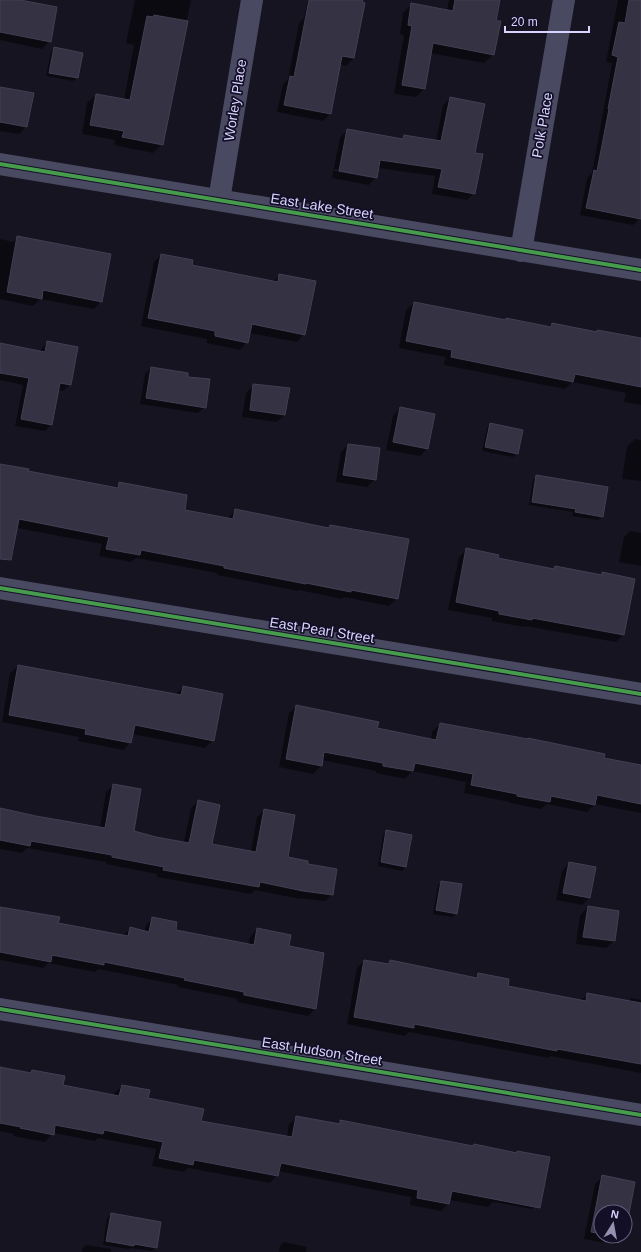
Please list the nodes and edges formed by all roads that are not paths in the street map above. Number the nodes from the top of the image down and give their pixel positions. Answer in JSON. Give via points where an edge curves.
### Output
{"nodes":[{"id":1,"x":252,"y":0,"type":"edge"},
{"id":2,"x":564,"y":0,"type":"edge"},
{"id":3,"x":0,"y":164,"type":"edge"},
{"id":4,"x":219,"y":200,"type":"junction"},
{"id":5,"x":521,"y":251,"type":"junction"},
{"id":6,"x":641,"y":270,"type":"edge"},
{"id":7,"x":0,"y":588,"type":"edge"},
{"id":8,"x":641,"y":694,"type":"edge"},
{"id":9,"x":0,"y":1009,"type":"edge"},
{"id":10,"x":641,"y":1115,"type":"edge"}],
"edges":[{"from":1,"to":4,"type":"street","name":"Worley Place"},
{"from":2,"to":5,"type":"street","name":"Polk Place"},
{"from":3,"to":4,"type":"street","name":"East Lake Street"},
{"from":4,"to":5,"type":"street","name":"East Lake Street"},
{"from":5,"to":6,"type":"street","name":"East Lake Street"},
{"from":7,"to":8,"type":"street","name":"East Pearl Street"},
{"from":9,"to":10,"type":"street","name":"East Hudson Street"}]}
